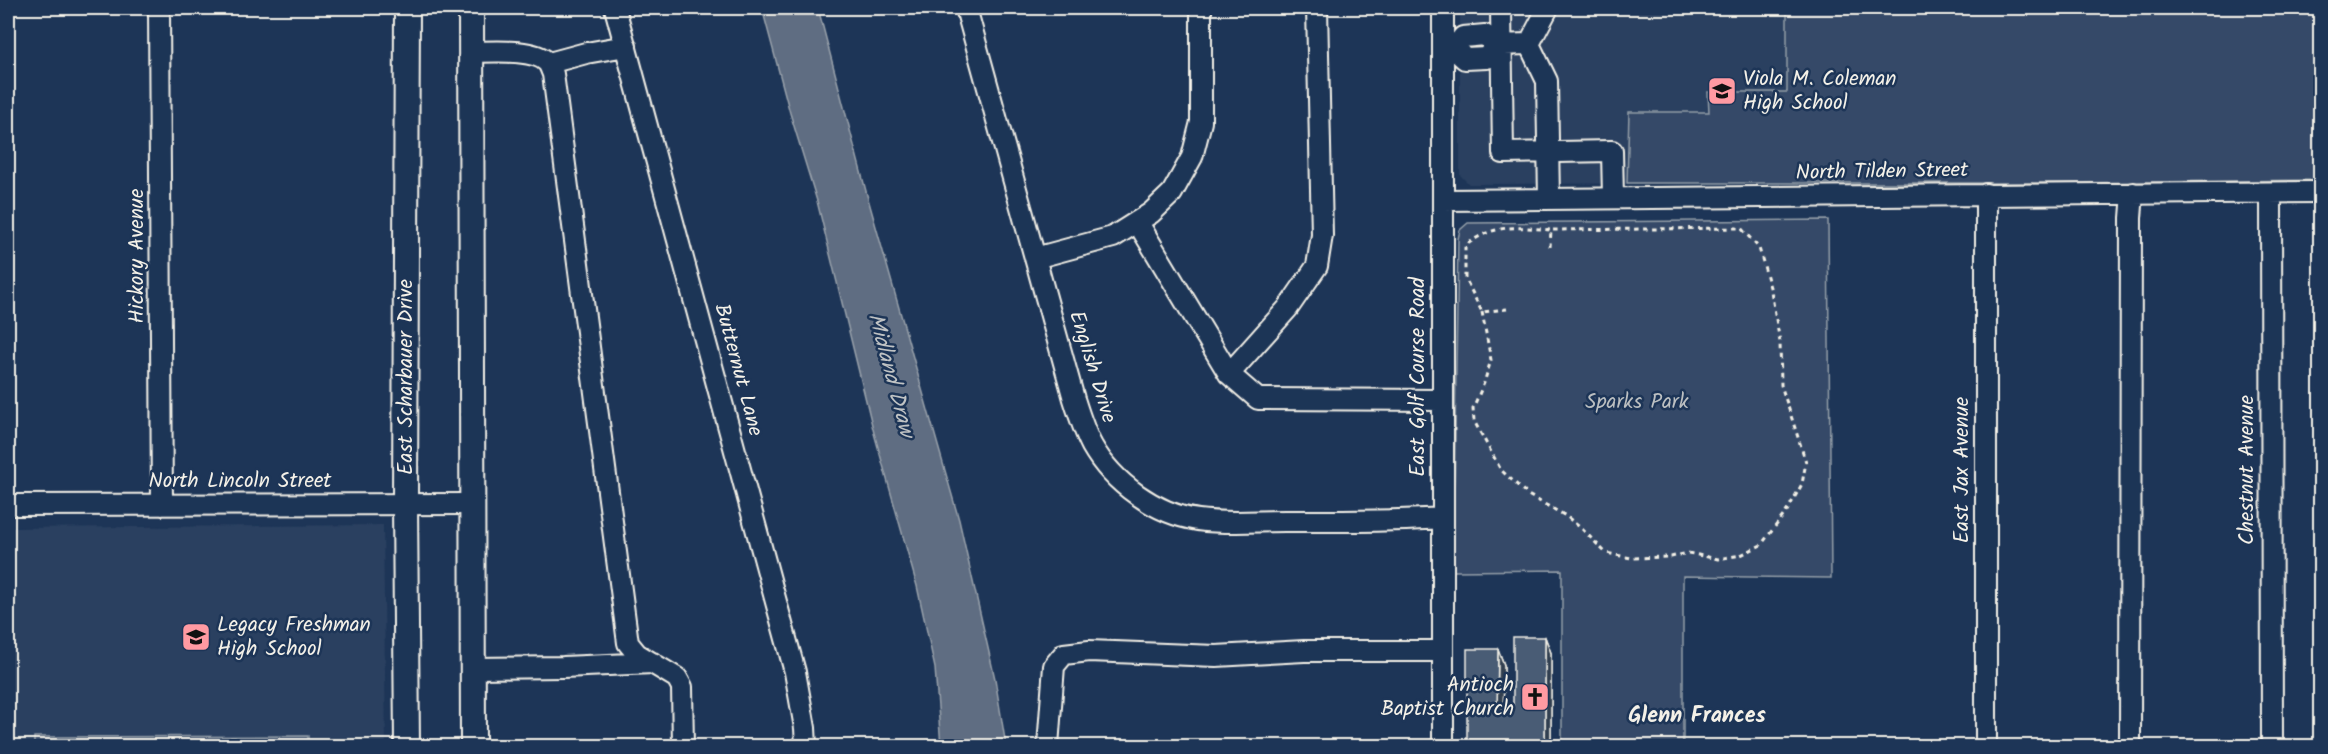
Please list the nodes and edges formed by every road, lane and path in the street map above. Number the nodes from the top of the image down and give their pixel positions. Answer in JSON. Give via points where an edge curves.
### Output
{"nodes":[{"id":1,"x":159,"y":8,"type":"edge"},
{"id":2,"x":407,"y":8,"type":"edge"},
{"id":3,"x":471,"y":8,"type":"edge"},
{"id":4,"x":615,"y":8,"type":"edge"},
{"id":5,"x":966,"y":8,"type":"edge"},
{"id":6,"x":1201,"y":8,"type":"edge"},
{"id":7,"x":1317,"y":8,"type":"edge"},
{"id":8,"x":1443,"y":8,"type":"edge"},
{"id":9,"x":1501,"y":8,"type":"edge"},
{"id":10,"x":1548,"y":8,"type":"edge"},
{"id":11,"x":1529,"y":44,"type":"junction"},
{"id":12,"x":1498,"y":45,"type":"junction"},
{"id":13,"x":626,"y":46,"type":"junction"},
{"id":14,"x":1449,"y":49,"type":"junction"},
{"id":15,"x":471,"y":52,"type":"junction"},
{"id":16,"x":549,"y":63,"type":"junction"},
{"id":17,"x":1548,"y":152,"type":"junction"},
{"id":18,"x":2320,"y":192,"type":"edge"},
{"id":19,"x":2271,"y":193,"type":"junction"},
{"id":20,"x":1986,"y":194,"type":"junction"},
{"id":21,"x":2133,"y":194,"type":"junction"},
{"id":22,"x":1613,"y":198,"type":"junction"},
{"id":23,"x":1443,"y":200,"type":"junction"},
{"id":24,"x":1549,"y":200,"type":"junction"},
{"id":25,"x":1138,"y":223,"type":"junction"},
{"id":26,"x":1551,"y":230,"type":"junction"},
{"id":27,"x":1550,"y":247,"type":"dead end"},
{"id":28,"x":1035,"y":258,"type":"junction"},
{"id":29,"x":1507,"y":309,"type":"dead end"},
{"id":30,"x":1482,"y":312,"type":"junction"},
{"id":31,"x":1229,"y":374,"type":"junction"},
{"id":32,"x":1442,"y":400,"type":"junction"},
{"id":33,"x":405,"y":503,"type":"junction"},
{"id":34,"x":472,"y":504,"type":"junction"},
{"id":35,"x":8,"y":505,"type":"edge"},
{"id":36,"x":162,"y":505,"type":"junction"},
{"id":37,"x":1441,"y":518,"type":"junction"},
{"id":38,"x":1442,"y":651,"type":"junction"},
{"id":39,"x":652,"y":663,"type":"junction"},
{"id":40,"x":473,"y":668,"type":"junction"},
{"id":41,"x":407,"y":747,"type":"edge"},
{"id":42,"x":473,"y":747,"type":"edge"},
{"id":43,"x":683,"y":747,"type":"edge"},
{"id":44,"x":806,"y":747,"type":"edge"},
{"id":45,"x":1048,"y":747,"type":"edge"},
{"id":46,"x":1443,"y":747,"type":"edge"},
{"id":47,"x":1986,"y":747,"type":"edge"},
{"id":48,"x":2130,"y":747,"type":"edge"},
{"id":49,"x":2272,"y":747,"type":"edge"}],
"edges":[{"from":1,"to":36,"type":"street","name":"Hickory Avenue"},
{"from":2,"to":33,"type":"main road","name":"East Scharbauer Drive"},
{"from":3,"to":15,"type":"main road"},
{"from":4,"to":13,"type":"street","name":"Butternut Lane"},
{"from":5,"to":28,"type":"street","name":"English Drive"},
{"from":6,"to":25,"type":"street","via":[[1198,140],[1172,193]]},
{"from":7,"to":31,"type":"street","via":[[1322,235],[1317,266],[1288,308]]},
{"from":8,"to":14,"type":"street","name":"East Golf Course Road"},
{"from":9,"to":12,"type":"street"},
{"from":10,"to":11,"type":"street"},
{"from":11,"to":12,"type":"street"},
{"from":11,"to":17,"type":"street","via":[[1547,81]]},
{"from":12,"to":14,"type":"street","via":[[1485,35],[1463,37]]},
{"from":12,"to":17,"type":"street","via":[[1503,153]]},
{"from":13,"to":16,"type":"street"},
{"from":13,"to":44,"type":"street","name":"Butternut Lane","via":[[795,672]]},
{"from":14,"to":23,"type":"street","name":"East Golf Course Road"},
{"from":15,"to":16,"type":"street","via":[[529,53]]},
{"from":15,"to":34,"type":"main road"},
{"from":16,"to":39,"type":"street","via":[[628,643]]},
{"from":17,"to":22,"type":"street","via":[[1612,151]]},
{"from":17,"to":24,"type":"street"},
{"from":18,"to":19,"type":"street","name":"North Tilden Street"},
{"from":19,"to":21,"type":"street","name":"North Tilden Street"},
{"from":19,"to":49,"type":"street","name":"Chestnut Avenue"},
{"from":20,"to":21,"type":"street","name":"North Tilden Street"},
{"from":20,"to":22,"type":"street","name":"North Tilden Street"},
{"from":20,"to":47,"type":"street","name":"East Jax Avenue"},
{"from":21,"to":48,"type":"street"},
{"from":22,"to":24,"type":"street","name":"North Tilden Street"},
{"from":23,"to":24,"type":"street","name":"North Tilden Street"},
{"from":23,"to":32,"type":"street","name":"East Golf Course Road"},
{"from":25,"to":28,"type":"street","via":[[1113,237]]},
{"from":25,"to":31,"type":"street"},
{"from":26,"to":27,"type":"path"},
{"from":26,"to":30,"type":"path","via":[[1506,226],[1478,236],[1465,246],[1465,278]]},
{"from":26,"to":30,"type":"path","via":[[1741,228],[1758,249],[1780,342],[1781,385],[1806,462],[1802,484],[1787,512],[1761,545],[1741,555],[1718,559],[1688,552],[1671,557],[1631,558],[1606,553],[1566,516],[1528,495],[1501,470],[1474,421],[1473,408],[1491,360]]},
{"from":28,"to":37,"type":"street","name":"English Drive","via":[[1086,434],[1108,468],[1143,498],[1208,521]]},
{"from":29,"to":30,"type":"path"},
{"from":31,"to":32,"type":"street","via":[[1258,399]]},
{"from":32,"to":37,"type":"street","name":"East Golf Course Road"},
{"from":33,"to":34,"type":"street","name":"North Lincoln Street"},
{"from":33,"to":36,"type":"street","name":"North Lincoln Street"},
{"from":33,"to":41,"type":"main road","name":"East Scharbauer Drive"},
{"from":34,"to":40,"type":"main road"},
{"from":35,"to":36,"type":"street","name":"North Lincoln Street"},
{"from":37,"to":38,"type":"street","name":"East Golf Course Road"},
{"from":38,"to":45,"type":"street","via":[[1304,651],[1216,656],[1089,651],[1064,654],[1054,666]]},
{"from":38,"to":46,"type":"street","name":"East Golf Course Road"},
{"from":39,"to":40,"type":"street"},
{"from":39,"to":43,"type":"street","via":[[677,678],[682,687]]},
{"from":40,"to":42,"type":"main road"}]}
